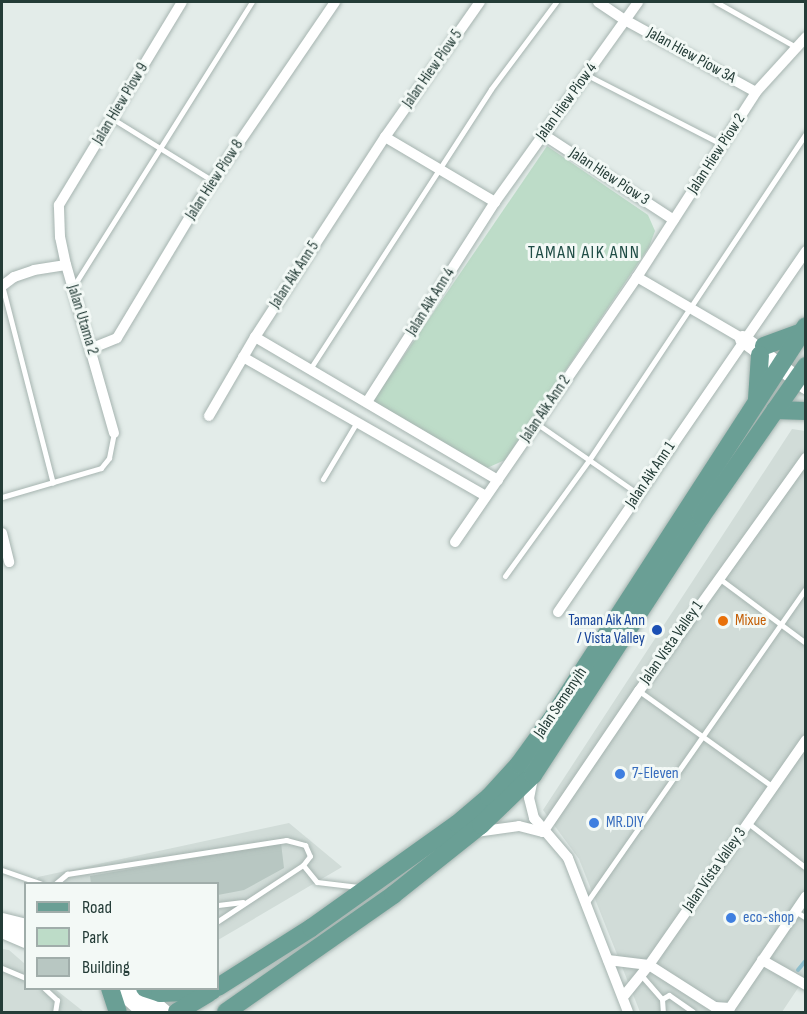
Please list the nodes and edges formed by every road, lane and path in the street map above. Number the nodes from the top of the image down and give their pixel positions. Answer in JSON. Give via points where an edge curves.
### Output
{"nodes":[{"id":1,"x":182,"y":2,"type":"edge"},
{"id":2,"x":252,"y":2,"type":"edge"},
{"id":3,"x":334,"y":2,"type":"edge"},
{"id":4,"x":480,"y":2,"type":"edge"},
{"id":5,"x":556,"y":2,"type":"edge"},
{"id":6,"x":598,"y":2,"type":"edge"},
{"id":7,"x":638,"y":2,"type":"edge"},
{"id":8,"x":716,"y":2,"type":"edge"},
{"id":9,"x":625,"y":21,"type":"junction"},
{"id":10,"x":806,"y":37,"type":"edge"},
{"id":11,"x":796,"y":47,"type":"junction"},
{"id":12,"x":587,"y":75,"type":"junction"},
{"id":13,"x":756,"y":92,"type":"junction"},
{"id":14,"x":113,"y":119,"type":"junction"},
{"id":15,"x":806,"y":134,"type":"edge"},
{"id":16,"x":544,"y":135,"type":"junction"},
{"id":17,"x":386,"y":137,"type":"junction"},
{"id":18,"x":723,"y":145,"type":"junction"},
{"id":19,"x":161,"y":147,"type":"junction"},
{"id":20,"x":438,"y":168,"type":"junction"},
{"id":21,"x":213,"y":181,"type":"junction"},
{"id":22,"x":495,"y":202,"type":"junction"},
{"id":23,"x":60,"y":205,"type":"joint"},
{"id":24,"x":674,"y":220,"type":"junction"},
{"id":25,"x":806,"y":251,"type":"edge"},
{"id":26,"x":66,"y":265,"type":"junction"},
{"id":27,"x":637,"y":276,"type":"junction"},
{"id":28,"x":2,"y":285,"type":"edge"},
{"id":29,"x":72,"y":289,"type":"junction"},
{"id":30,"x":690,"y":308,"type":"junction"},
{"id":31,"x":804,"y":329,"type":"edge"},
{"id":32,"x":255,"y":337,"type":"junction"},
{"id":33,"x":743,"y":339,"type":"junction"},
{"id":34,"x":90,"y":349,"type":"junction"},
{"id":35,"x":762,"y":350,"type":"junction"},
{"id":36,"x":243,"y":357,"type":"junction"},
{"id":37,"x":785,"y":360,"type":"junction"},
{"id":38,"x":309,"y":370,"type":"junction"},
{"id":39,"x":803,"y":374,"type":"edge"},
{"id":40,"x":757,"y":401,"type":"junction"},
{"id":41,"x":367,"y":402,"type":"junction"},
{"id":42,"x":775,"y":410,"type":"junction"},
{"id":43,"x":806,"y":411,"type":"edge"},
{"id":44,"x":209,"y":416,"type":"dead end"},
{"id":45,"x":357,"y":422,"type":"junction"},
{"id":46,"x":536,"y":423,"type":"junction"},
{"id":47,"x":114,"y":433,"type":"joint"},
{"id":48,"x":806,"y":458,"type":"edge"},
{"id":49,"x":589,"y":460,"type":"junction"},
{"id":50,"x":323,"y":479,"type":"dead end"},
{"id":51,"x":498,"y":480,"type":"junction"},
{"id":52,"x":53,"y":483,"type":"junction"},
{"id":53,"x":638,"y":494,"type":"junction"},
{"id":54,"x":486,"y":496,"type":"junction"},
{"id":55,"x":2,"y":497,"type":"edge"},
{"id":56,"x":2,"y":533,"type":"edge"},
{"id":57,"x":455,"y":542,"type":"dead end"},
{"id":58,"x":9,"y":562,"type":"dead end"},
{"id":59,"x":505,"y":576,"type":"dead end"},
{"id":60,"x":718,"y":578,"type":"junction"},
{"id":61,"x":806,"y":588,"type":"edge"},
{"id":62,"x":558,"y":612,"type":"dead end"},
{"id":63,"x":780,"y":623,"type":"junction"},
{"id":64,"x":806,"y":643,"type":"edge"},
{"id":65,"x":639,"y":691,"type":"junction"},
{"id":66,"x":703,"y":737,"type":"junction"},
{"id":67,"x":806,"y":740,"type":"edge"},
{"id":68,"x":533,"y":775,"type":"junction"},
{"id":69,"x":773,"y":788,"type":"junction"},
{"id":70,"x":748,"y":823,"type":"junction"},
{"id":71,"x":472,"y":832,"type":"junction"},
{"id":72,"x":543,"y":832,"type":"junction"},
{"id":73,"x":303,"y":865,"type":"junction"},
{"id":74,"x":806,"y":868,"type":"edge"},
{"id":75,"x":2,"y":870,"type":"edge"},
{"id":76,"x":36,"y":882,"type":"edge"},
{"id":77,"x":57,"y":882,"type":"edge"},
{"id":78,"x":368,"y":889,"type":"junction"},
{"id":79,"x":806,"y":896,"type":"edge"},
{"id":80,"x":244,"y":902,"type":"junction"},
{"id":81,"x":587,"y":902,"type":"junction"},
{"id":82,"x":219,"y":905,"type":"edge"},
{"id":83,"x":795,"y":911,"type":"junction"},
{"id":84,"x":806,"y":918,"type":"edge"},
{"id":85,"x":219,"y":920,"type":"edge"},
{"id":86,"x":2,"y":921,"type":"edge"},
{"id":87,"x":24,"y":926,"type":"edge"},
{"id":88,"x":2,"y":930,"type":"edge"},
{"id":89,"x":24,"y":939,"type":"edge"},
{"id":90,"x":608,"y":960,"type":"junction"},
{"id":91,"x":762,"y":960,"type":"junction"},
{"id":92,"x":649,"y":965,"type":"junction"},
{"id":93,"x":2,"y":968,"type":"edge"},
{"id":94,"x":641,"y":975,"type":"junction"},
{"id":95,"x":24,"y":977,"type":"edge"},
{"id":96,"x":806,"y":985,"type":"edge"},
{"id":97,"x":219,"y":986,"type":"edge"},
{"id":98,"x":46,"y":990,"type":"edge"},
{"id":99,"x":111,"y":990,"type":"edge"},
{"id":100,"x":120,"y":990,"type":"edge"},
{"id":101,"x":137,"y":990,"type":"edge"},
{"id":102,"x":154,"y":990,"type":"edge"},
{"id":103,"x":203,"y":990,"type":"edge"},
{"id":104,"x":213,"y":990,"type":"edge"},
{"id":105,"x":623,"y":997,"type":"junction"},
{"id":106,"x":662,"y":999,"type":"junction"},
{"id":107,"x":55,"y":1012,"type":"edge"},
{"id":108,"x":118,"y":1012,"type":"edge"},
{"id":109,"x":145,"y":1012,"type":"edge"},
{"id":110,"x":164,"y":1012,"type":"edge"},
{"id":111,"x":177,"y":1012,"type":"edge"},
{"id":112,"x":226,"y":1012,"type":"edge"},
{"id":113,"x":628,"y":1012,"type":"edge"},
{"id":114,"x":663,"y":1012,"type":"edge"},
{"id":115,"x":693,"y":1012,"type":"edge"}],
"edges":[{"from":1,"to":14,"type":"street","name":"Jalan Hiew Piow 9"},
{"from":2,"to":19,"type":"lane"},
{"from":3,"to":21,"type":"street","name":"Jalan Hiew Piow 8"},
{"from":4,"to":17,"type":"street","name":"Jalan Hiew Piow 5"},
{"from":5,"to":20,"type":"lane"},
{"from":6,"to":9,"type":"street","name":"Jalan Hiew Piow 3A"},
{"from":7,"to":9,"type":"street","name":"Jalan Hiew Piow 4"},
{"from":8,"to":11,"type":"lane"},
{"from":9,"to":12,"type":"street","name":"Jalan Hiew Piow 4"},
{"from":9,"to":13,"type":"street","name":"Jalan Hiew Piow 3A"},
{"from":10,"to":11,"type":"street","name":"Jalan Hiew Piow 2"},
{"from":11,"to":13,"type":"street","name":"Jalan Hiew Piow 2"},
{"from":12,"to":16,"type":"street","name":"Jalan Hiew Piow 4"},
{"from":12,"to":18,"type":"lane"},
{"from":13,"to":18,"type":"street","name":"Jalan Hiew Piow 2"},
{"from":14,"to":19,"type":"lane"},
{"from":14,"to":23,"type":"street","name":"Jalan Hiew Piow 9"},
{"from":15,"to":30,"type":"lane"},
{"from":16,"to":22,"type":"street","name":"Jalan Hiew Piow 4"},
{"from":16,"to":24,"type":"street","name":"Jalan Hiew Piow 3"},
{"from":17,"to":20,"type":"street"},
{"from":17,"to":32,"type":"street","name":"Jalan Aik Ann 5"},
{"from":18,"to":24,"type":"street","name":"Jalan Hiew Piow 2"},
{"from":19,"to":21,"type":"lane"},
{"from":19,"to":29,"type":"lane"},
{"from":20,"to":22,"type":"street"},
{"from":20,"to":38,"type":"lane"},
{"from":21,"to":34,"type":"street","name":"Jalan Hiew Piow 8","via":[[117,338]]},
{"from":22,"to":41,"type":"street","name":"Jalan Aik Ann 4"},
{"from":23,"to":26,"type":"street","name":"Jalan Utama 2","via":[[60,237]]},
{"from":24,"to":27,"type":"street","name":"Jalan Hiew Piow 2"},
{"from":25,"to":33,"type":"street","name":"Jalan Aik Ann 1"},
{"from":26,"to":28,"type":"street","via":[[24,273]]},
{"from":26,"to":29,"type":"street","name":"Jalan Utama 2"},
{"from":27,"to":30,"type":"street"},
{"from":27,"to":46,"type":"street","name":"Jalan Aik Ann 2"},
{"from":28,"to":52,"type":"lane"},
{"from":29,"to":34,"type":"street","name":"Jalan Utama 2"},
{"from":30,"to":33,"type":"street"},
{"from":30,"to":49,"type":"lane"},
{"from":31,"to":35,"type":"main road"},
{"from":31,"to":37,"type":"main road","name":"Jalan Semenyih"},
{"from":32,"to":36,"type":"street","name":"Jalan Aik Ann 5"},
{"from":32,"to":38,"type":"street"},
{"from":33,"to":35,"type":"street"},
{"from":33,"to":53,"type":"street","name":"Jalan Aik Ann 1"},
{"from":34,"to":47,"type":"street","name":"Jalan Utama 2"},
{"from":35,"to":37,"type":"street"},
{"from":35,"to":40,"type":"main road"},
{"from":36,"to":44,"type":"street","name":"Jalan Aik Ann 5"},
{"from":36,"to":45,"type":"street"},
{"from":37,"to":39,"type":"street"},
{"from":37,"to":40,"type":"main road","name":"Jalan Semenyih"},
{"from":38,"to":41,"type":"street"},
{"from":39,"to":42,"type":"main road","name":"Jalan Semenyih"},
{"from":40,"to":78,"type":"main road","name":"Jalan Semenyih","via":[[519,764],[457,824]]},
{"from":41,"to":51,"type":"street"},
{"from":42,"to":43,"type":"main road"},
{"from":42,"to":68,"type":"main road","name":"Jalan Semenyih"},
{"from":45,"to":50,"type":"lane"},
{"from":45,"to":54,"type":"street"},
{"from":46,"to":49,"type":"lane"},
{"from":46,"to":51,"type":"street","name":"Jalan Aik Ann 2"},
{"from":47,"to":52,"type":"lane","via":[[109,458],[101,468]]},
{"from":48,"to":60,"type":"street","name":"Jalan Vista Valley 1"},
{"from":49,"to":53,"type":"lane"},
{"from":49,"to":59,"type":"lane"},
{"from":51,"to":54,"type":"street","name":"Jalan Aik Ann 2"},
{"from":52,"to":55,"type":"lane"},
{"from":53,"to":62,"type":"street","name":"Jalan Aik Ann 1"},
{"from":54,"to":57,"type":"street","name":"Jalan Aik Ann 2"},
{"from":56,"to":58,"type":"street"},
{"from":60,"to":63,"type":"lane"},
{"from":60,"to":65,"type":"street","name":"Jalan Vista Valley 1"},
{"from":61,"to":63,"type":"lane"},
{"from":63,"to":64,"type":"lane"},
{"from":63,"to":66,"type":"lane"},
{"from":65,"to":66,"type":"lane"},
{"from":65,"to":72,"type":"street","name":"Jalan Vista Valley 1"},
{"from":66,"to":69,"type":"lane"},
{"from":66,"to":81,"type":"lane"},
{"from":67,"to":69,"type":"street","name":"Jalan Vista Valley 3"},
{"from":68,"to":71,"type":"main road","name":"Jalan Semenyih"},
{"from":68,"to":72,"type":"street","via":[[529,798]]},
{"from":69,"to":70,"type":"street","name":"Jalan Vista Valley 3"},
{"from":70,"to":74,"type":"lane"},
{"from":70,"to":92,"type":"street","name":"Jalan Vista Valley 3"},
{"from":71,"to":72,"type":"street","via":[[519,826]]},
{"from":71,"to":112,"type":"main road","name":"Jalan Semenyih","via":[[393,895]]},
{"from":72,"to":81,"type":"street","via":[[568,858]]},
{"from":73,"to":77,"type":"lane","via":[[310,851],[305,845],[286,840],[67,874]]},
{"from":73,"to":78,"type":"lane","via":[[317,882]]},
{"from":73,"to":80,"type":"lane"},
{"from":75,"to":76,"type":"lane"},
{"from":78,"to":97,"type":"main road","name":"Jalan Semenyih"},
{"from":79,"to":83,"type":"street"},
{"from":80,"to":82,"type":"lane"},
{"from":80,"to":85,"type":"lane"},
{"from":81,"to":90,"type":"street"},
{"from":83,"to":84,"type":"lane"},
{"from":83,"to":91,"type":"street"},
{"from":86,"to":87,"type":"street"},
{"from":88,"to":89,"type":"street"},
{"from":90,"to":92,"type":"street"},
{"from":90,"to":105,"type":"street"},
{"from":91,"to":92,"type":"street","via":[[730,1008],[715,1007]]},
{"from":91,"to":96,"type":"street"},
{"from":92,"to":94,"type":"street","name":"Jalan Vista Valley 3"},
{"from":93,"to":95,"type":"lane"},
{"from":94,"to":105,"type":"street","name":"Jalan Vista Valley 3"},
{"from":94,"to":106,"type":"lane"},
{"from":98,"to":107,"type":"lane","via":[[57,1000]]},
{"from":99,"to":108,"type":"main road"},
{"from":100,"to":109,"type":"street"},
{"from":101,"to":110,"type":"street"},
{"from":102,"to":103,"type":"main road"},
{"from":104,"to":111,"type":"main road","name":"Jalan Semenyih"},
{"from":105,"to":113,"type":"street"},
{"from":106,"to":114,"type":"lane"},
{"from":106,"to":115,"type":"lane","via":[[669,995]]}]}
